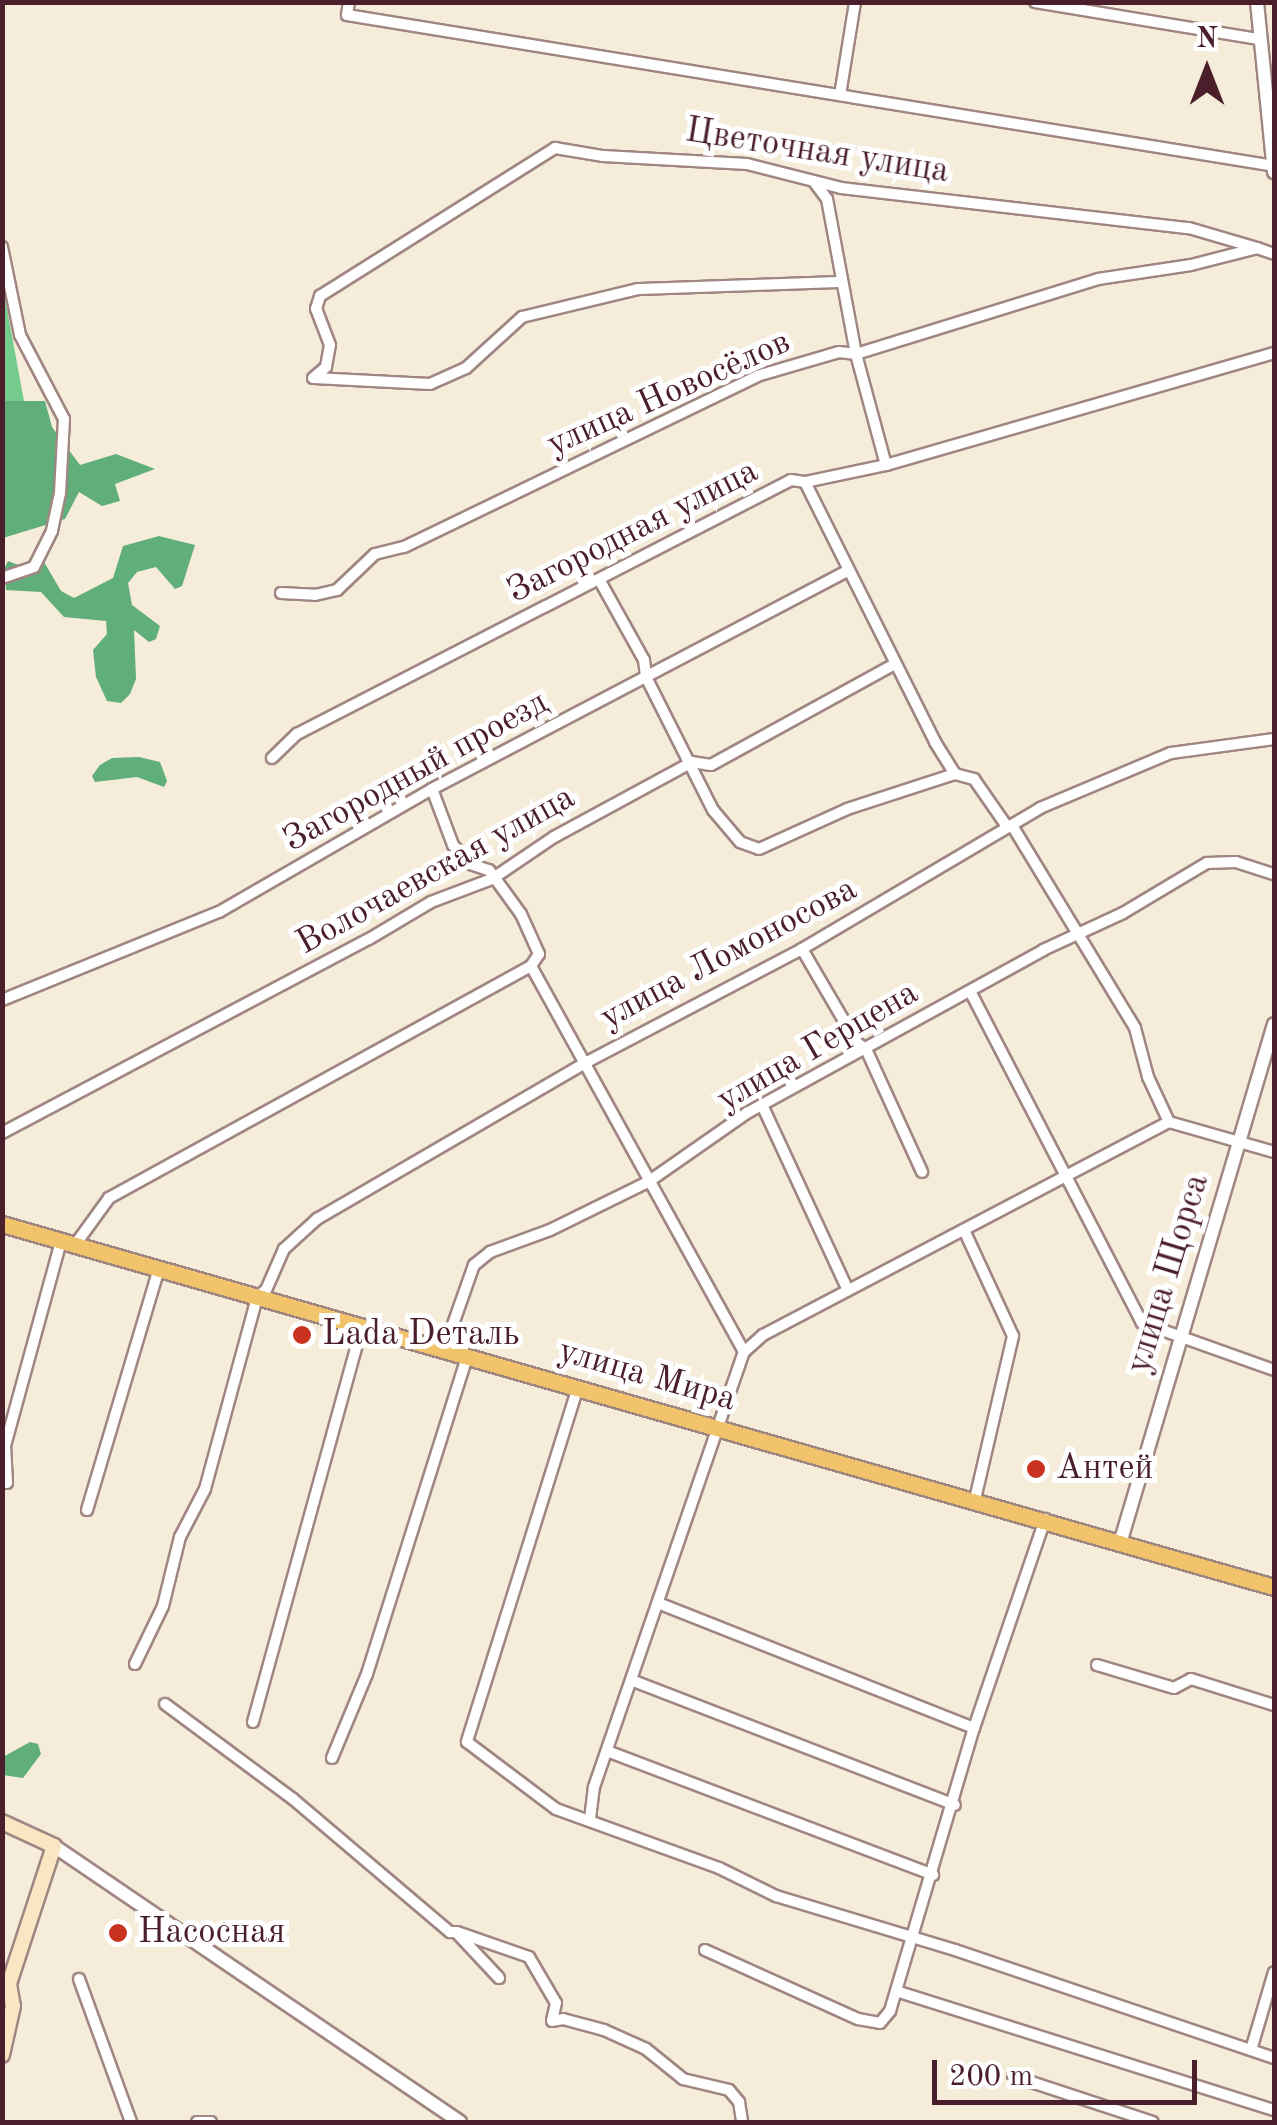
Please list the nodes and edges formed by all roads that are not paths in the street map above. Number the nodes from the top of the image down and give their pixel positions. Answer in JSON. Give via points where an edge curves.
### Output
{"nodes":[{"id":1,"x":348,"y":2,"type":"edge"},
{"id":2,"x":855,"y":2,"type":"edge"},
{"id":3,"x":1036,"y":2,"type":"edge"},
{"id":4,"x":1257,"y":2,"type":"edge"},
{"id":5,"x":1259,"y":39,"type":"junction"},
{"id":6,"x":840,"y":95,"type":"junction"},
{"id":7,"x":1274,"y":169,"type":"edge"},
{"id":8,"x":815,"y":182,"type":"junction"},
{"id":9,"x":840,"y":188,"type":"junction"},
{"id":10,"x":827,"y":199,"type":"junction"},
{"id":11,"x":2,"y":247,"type":"edge"},
{"id":12,"x":1257,"y":248,"type":"junction"},
{"id":13,"x":1274,"y":254,"type":"edge"},
{"id":14,"x":842,"y":282,"type":"junction"},
{"id":15,"x":1274,"y":353,"type":"edge"},
{"id":16,"x":856,"y":354,"type":"junction"},
{"id":17,"x":886,"y":464,"type":"junction"},
{"id":18,"x":805,"y":482,"type":"junction"},
{"id":19,"x":848,"y":571,"type":"junction"},
{"id":20,"x":2,"y":578,"type":"edge"},
{"id":21,"x":600,"y":580,"type":"junction"},
{"id":22,"x":280,"y":594,"type":"dead end"},
{"id":23,"x":894,"y":664,"type":"junction"},
{"id":24,"x":646,"y":678,"type":"junction"},
{"id":25,"x":1274,"y":739,"type":"edge"},
{"id":26,"x":272,"y":758,"type":"dead end"},
{"id":27,"x":692,"y":762,"type":"junction"},
{"id":28,"x":954,"y":774,"type":"junction"},
{"id":29,"x":432,"y":789,"type":"junction"},
{"id":30,"x":1013,"y":827,"type":"junction"},
{"id":31,"x":1274,"y":874,"type":"edge"},
{"id":32,"x":492,"y":879,"type":"junction"},
{"id":33,"x":1075,"y":935,"type":"junction"},
{"id":34,"x":802,"y":949,"type":"junction"},
{"id":35,"x":531,"y":966,"type":"junction"},
{"id":36,"x":971,"y":993,"type":"junction"},
{"id":37,"x":2,"y":1000,"type":"edge"},
{"id":38,"x":1274,"y":1024,"type":"edge"},
{"id":39,"x":866,"y":1049,"type":"junction"},
{"id":40,"x":583,"y":1064,"type":"junction"},
{"id":41,"x":762,"y":1105,"type":"junction"},
{"id":42,"x":1169,"y":1122,"type":"junction"},
{"id":43,"x":2,"y":1133,"type":"edge"},
{"id":44,"x":1239,"y":1143,"type":"junction"},
{"id":45,"x":1274,"y":1152,"type":"edge"},
{"id":46,"x":922,"y":1172,"type":"dead end"},
{"id":47,"x":1066,"y":1178,"type":"junction"},
{"id":48,"x":648,"y":1182,"type":"junction"},
{"id":49,"x":2,"y":1224,"type":"edge"},
{"id":50,"x":964,"y":1230,"type":"junction"},
{"id":51,"x":68,"y":1243,"type":"junction"},
{"id":52,"x":159,"y":1269,"type":"junction"},
{"id":53,"x":848,"y":1290,"type":"junction"},
{"id":54,"x":256,"y":1296,"type":"junction"},
{"id":55,"x":362,"y":1326,"type":"junction"},
{"id":56,"x":1179,"y":1340,"type":"junction"},
{"id":57,"x":444,"y":1350,"type":"junction"},
{"id":58,"x":744,"y":1352,"type":"junction"},
{"id":59,"x":468,"y":1356,"type":"junction"},
{"id":60,"x":1274,"y":1370,"type":"edge"},
{"id":61,"x":578,"y":1387,"type":"junction"},
{"id":62,"x":716,"y":1426,"type":"junction"},
{"id":63,"x":7,"y":1484,"type":"dead end"},
{"id":64,"x":974,"y":1499,"type":"junction"},
{"id":65,"x":87,"y":1510,"type":"dead end"},
{"id":66,"x":1046,"y":1519,"type":"junction"},
{"id":67,"x":1120,"y":1540,"type":"junction"},
{"id":68,"x":1274,"y":1587,"type":"edge"},
{"id":69,"x":658,"y":1603,"type":"junction"},
{"id":70,"x":134,"y":1664,"type":"dead end"},
{"id":71,"x":1097,"y":1665,"type":"dead end"},
{"id":72,"x":631,"y":1680,"type":"junction"},
{"id":73,"x":165,"y":1704,"type":"dead end"},
{"id":74,"x":1274,"y":1705,"type":"edge"},
{"id":75,"x":253,"y":1722,"type":"dead end"},
{"id":76,"x":974,"y":1728,"type":"junction"},
{"id":77,"x":607,"y":1751,"type":"junction"},
{"id":78,"x":332,"y":1758,"type":"dead end"},
{"id":79,"x":955,"y":1805,"type":"junction"},
{"id":80,"x":590,"y":1819,"type":"junction"},
{"id":81,"x":2,"y":1822,"type":"edge"},
{"id":82,"x":54,"y":1846,"type":"junction"},
{"id":83,"x":933,"y":1875,"type":"junction"},
{"id":84,"x":456,"y":1932,"type":"junction"},
{"id":85,"x":911,"y":1938,"type":"junction"},
{"id":86,"x":705,"y":1950,"type":"dead end"},
{"id":87,"x":1274,"y":1972,"type":"edge"},
{"id":88,"x":500,"y":1978,"type":"dead end"},
{"id":89,"x":78,"y":1979,"type":"dead end"},
{"id":90,"x":896,"y":1991,"type":"junction"},
{"id":91,"x":1251,"y":2050,"type":"junction"},
{"id":92,"x":2,"y":2055,"type":"edge"},
{"id":93,"x":1274,"y":2058,"type":"edge"},
{"id":94,"x":1012,"y":2076,"type":"dead end"},
{"id":95,"x":1274,"y":2110,"type":"edge"},
{"id":96,"x":131,"y":2122,"type":"edge"},
{"id":97,"x":460,"y":2122,"type":"edge"},
{"id":98,"x":742,"y":2122,"type":"edge"},
{"id":99,"x":1153,"y":2122,"type":"edge"}],
"edges":[{"from":1,"to":6,"type":"street","via":[[346,15]]},
{"from":2,"to":6,"type":"street"},
{"from":3,"to":5,"type":"street"},
{"from":4,"to":5,"type":"street"},
{"from":5,"to":7,"type":"street"},
{"from":6,"to":7,"type":"street"},
{"from":8,"to":9,"type":"street","name":"Цветочная улица"},
{"from":8,"to":10,"type":"street"},
{"from":8,"to":14,"type":"street","name":"Цветочная улица","via":[[707,158],[555,148],[320,296],[316,309],[330,344],[326,367],[313,378],[430,384],[466,368],[522,317],[638,289]]},
{"from":9,"to":10,"type":"street"},
{"from":9,"to":12,"type":"street","name":"Цветочная улица","via":[[1188,228]]},
{"from":10,"to":14,"type":"street"},
{"from":11,"to":20,"type":"street","via":[[20,335],[64,419],[52,531],[34,567]]},
{"from":12,"to":13,"type":"street"},
{"from":12,"to":16,"type":"street","name":"улица Новосёлов","via":[[1098,279]]},
{"from":14,"to":16,"type":"street"},
{"from":15,"to":17,"type":"street","name":"Загородная улица"},
{"from":16,"to":17,"type":"street"},
{"from":16,"to":22,"type":"street","name":"улица Новосёлов","via":[[839,352],[758,376],[404,547],[374,554],[337,590]]},
{"from":17,"to":18,"type":"street","name":"Загородная улица"},
{"from":18,"to":19,"type":"street"},
{"from":18,"to":21,"type":"street","name":"Загородная улица","via":[[792,480]]},
{"from":19,"to":23,"type":"street"},
{"from":19,"to":24,"type":"street","name":"Загородный проезд"},
{"from":21,"to":24,"type":"street","via":[[644,660]]},
{"from":21,"to":26,"type":"street","name":"Загородная улица","via":[[297,734]]},
{"from":23,"to":27,"type":"street","name":"Волочаевская улица","via":[[711,765]]},
{"from":23,"to":28,"type":"street"},
{"from":24,"to":27,"type":"street"},
{"from":24,"to":29,"type":"street","name":"Загородный проезд"},
{"from":25,"to":30,"type":"street","name":"улица Ломоносова","via":[[1171,754],[1056,801]]},
{"from":27,"to":28,"type":"street","via":[[726,829],[759,849],[847,808]]},
{"from":27,"to":32,"type":"street","name":"Волочаевская улица"},
{"from":28,"to":30,"type":"street","via":[[974,779]]},
{"from":29,"to":32,"type":"street","via":[[452,845]]},
{"from":29,"to":37,"type":"street","name":"Загородный проезд","via":[[219,912]]},
{"from":30,"to":33,"type":"street"},
{"from":30,"to":34,"type":"street","name":"улица Ломоносова"},
{"from":31,"to":33,"type":"street","name":"улица Герцена","via":[[1236,862],[1207,863]]},
{"from":32,"to":35,"type":"street","via":[[533,940],[539,954]]},
{"from":32,"to":43,"type":"street","name":"Волочаевская улица","via":[[431,902]]},
{"from":33,"to":36,"type":"street","name":"улица Герцена"},
{"from":33,"to":42,"type":"street","via":[[1135,1028]]},
{"from":34,"to":39,"type":"street"},
{"from":34,"to":40,"type":"street","name":"улица Ломоносова"},
{"from":35,"to":40,"type":"street"},
{"from":35,"to":51,"type":"street","via":[[109,1198]]},
{"from":36,"to":39,"type":"street","name":"улица Герцена"},
{"from":36,"to":47,"type":"street"},
{"from":38,"to":44,"type":"street","name":"улица Щорса"},
{"from":39,"to":41,"type":"street","name":"улица Герцена"},
{"from":39,"to":46,"type":"street"},
{"from":40,"to":48,"type":"street"},
{"from":40,"to":54,"type":"street","name":"улица Ломоносова","via":[[316,1219],[284,1249],[266,1290]]},
{"from":41,"to":48,"type":"street","name":"улица Герцена"},
{"from":41,"to":53,"type":"street"},
{"from":42,"to":44,"type":"street"},
{"from":42,"to":47,"type":"street"},
{"from":44,"to":45,"type":"street"},
{"from":44,"to":56,"type":"street","name":"улица Щорса"},
{"from":47,"to":50,"type":"street"},
{"from":47,"to":56,"type":"street","via":[[1142,1322]]},
{"from":48,"to":57,"type":"street","name":"улица Герцена","via":[[490,1252],[474,1266]]},
{"from":48,"to":58,"type":"street"},
{"from":49,"to":51,"type":"main road","name":"улица Мира"},
{"from":50,"to":53,"type":"street"},
{"from":50,"to":64,"type":"street","via":[[1012,1336]]},
{"from":51,"to":52,"type":"main road","name":"улица Мира"},
{"from":51,"to":63,"type":"street","via":[[6,1446]]},
{"from":52,"to":54,"type":"main road","name":"улица Мира"},
{"from":52,"to":65,"type":"street"},
{"from":53,"to":58,"type":"street","via":[[762,1335]]},
{"from":54,"to":55,"type":"main road","name":"улица Мира"},
{"from":54,"to":70,"type":"street","name":"улица Ломоносова","via":[[205,1489],[180,1537],[163,1606]]},
{"from":55,"to":57,"type":"main road","name":"улица Мира"},
{"from":55,"to":75,"type":"street"},
{"from":56,"to":60,"type":"street"},
{"from":56,"to":67,"type":"street","name":"улица Щорса"},
{"from":57,"to":59,"type":"main road","name":"улица Мира"},
{"from":58,"to":62,"type":"street"},
{"from":59,"to":61,"type":"main road","name":"улица Мира"},
{"from":59,"to":78,"type":"street","via":[[367,1674]]},
{"from":61,"to":62,"type":"main road","name":"улица Мира"},
{"from":61,"to":80,"type":"street","via":[[467,1742],[556,1809]]},
{"from":62,"to":64,"type":"main road","name":"улица Мира"},
{"from":62,"to":69,"type":"street"},
{"from":64,"to":66,"type":"main road","name":"улица Мира"},
{"from":66,"to":67,"type":"main road","name":"улица Мира"},
{"from":66,"to":76,"type":"street"},
{"from":67,"to":68,"type":"main road","name":"улица Мира"},
{"from":69,"to":72,"type":"street"},
{"from":69,"to":76,"type":"street"},
{"from":71,"to":74,"type":"street","via":[[1174,1688],[1191,1679]]},
{"from":72,"to":77,"type":"street"},
{"from":72,"to":79,"type":"street"},
{"from":73,"to":84,"type":"street"},
{"from":76,"to":79,"type":"street"},
{"from":77,"to":80,"type":"street"},
{"from":77,"to":83,"type":"street"},
{"from":79,"to":83,"type":"street"},
{"from":80,"to":85,"type":"street","via":[[776,1896]]},
{"from":81,"to":82,"type":"main road"},
{"from":82,"to":92,"type":"main road","via":[[9,1984],[13,2006]]},
{"from":82,"to":97,"type":"street"},
{"from":83,"to":85,"type":"street"},
{"from":84,"to":88,"type":"street"},
{"from":84,"to":98,"type":"street","via":[[529,1957],[556,2003],[552,2021],[604,2030],[646,2049],[683,2080],[729,2090]]},
{"from":85,"to":90,"type":"street"},
{"from":85,"to":91,"type":"street"},
{"from":86,"to":90,"type":"street","via":[[858,2019],[880,2023]]},
{"from":87,"to":91,"type":"street"},
{"from":89,"to":96,"type":"street"},
{"from":90,"to":95,"type":"street"},
{"from":91,"to":93,"type":"street"},
{"from":94,"to":99,"type":"street"}]}
